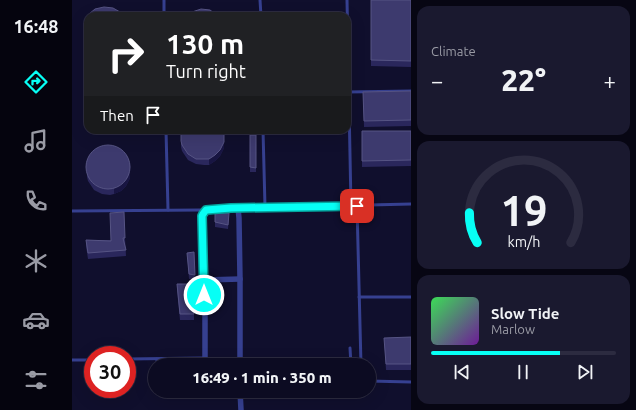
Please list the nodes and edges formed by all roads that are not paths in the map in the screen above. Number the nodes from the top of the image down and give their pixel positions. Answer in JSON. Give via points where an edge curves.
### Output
{"nodes":[{"id":1,"x":164,"y":0,"type":"edge"},
{"id":2,"x":260,"y":0,"type":"edge"},
{"id":3,"x":347,"y":0,"type":"edge"},
{"id":4,"x":164,"y":12,"type":"edge"},
{"id":5,"x":261,"y":12,"type":"edge"},
{"id":6,"x":347,"y":12,"type":"edge"},
{"id":7,"x":411,"y":91,"type":"edge"},
{"id":8,"x":351,"y":92,"type":"edge"},
{"id":9,"x":166,"y":134,"type":"edge"},
{"id":10,"x":263,"y":134,"type":"edge"},
{"id":11,"x":349,"y":134,"type":"edge"},
{"id":12,"x":411,"y":204,"type":"edge"},
{"id":13,"x":351,"y":206,"type":"junction"},
{"id":14,"x":357,"y":206,"type":"junction"},
{"id":15,"x":265,"y":207,"type":"junction"},
{"id":16,"x":238,"y":208,"type":"junction"},
{"id":17,"x":168,"y":210,"type":"junction"},
{"id":18,"x":201,"y":210,"type":"dead end"},
{"id":19,"x":72,"y":211,"type":"edge"},
{"id":20,"x":240,"y":279,"type":"junction"},
{"id":21,"x":204,"y":280,"type":"junction"},
{"id":22,"x":359,"y":297,"type":"junction"},
{"id":23,"x":411,"y":297,"type":"edge"},
{"id":24,"x":350,"y":348,"type":"dead end"},
{"id":25,"x":204,"y":358,"type":"edge"},
{"id":26,"x":240,"y":358,"type":"edge"},
{"id":27,"x":351,"y":358,"type":"edge"},
{"id":28,"x":361,"y":358,"type":"edge"},
{"id":29,"x":136,"y":359,"type":"edge"},
{"id":30,"x":148,"y":359,"type":"edge"},
{"id":31,"x":72,"y":360,"type":"edge"},
{"id":32,"x":84,"y":360,"type":"edge"},
{"id":33,"x":376,"y":381,"type":"edge"},
{"id":34,"x":411,"y":382,"type":"edge"},
{"id":35,"x":240,"y":398,"type":"edge"},
{"id":36,"x":241,"y":410,"type":"edge"}],
"edges":[{"from":1,"to":4,"type":"lane"},
{"from":2,"to":5,"type":"lane"},
{"from":3,"to":6,"type":"lane"},
{"from":7,"to":8,"type":"lane"},
{"from":9,"to":17,"type":"lane"},
{"from":10,"to":15,"type":"lane"},
{"from":11,"to":13,"type":"lane"},
{"from":12,"to":14,"type":"lane"},
{"from":13,"to":14,"type":"lane"},
{"from":13,"to":15,"type":"lane"},
{"from":14,"to":22,"type":"lane"},
{"from":15,"to":16,"type":"lane"},
{"from":16,"to":20,"type":"street"},
{"from":16,"to":21,"type":"street","via":[[206,210],[203,214]]},
{"from":17,"to":18,"type":"lane"},
{"from":17,"to":19,"type":"lane"},
{"from":20,"to":21,"type":"street"},
{"from":20,"to":26,"type":"street"},
{"from":21,"to":25,"type":"street"},
{"from":22,"to":23,"type":"lane"},
{"from":22,"to":28,"type":"lane"},
{"from":24,"to":27,"type":"lane"},
{"from":29,"to":30,"type":"lane"},
{"from":31,"to":32,"type":"lane"},
{"from":33,"to":34,"type":"lane"},
{"from":35,"to":36,"type":"street"}]}
